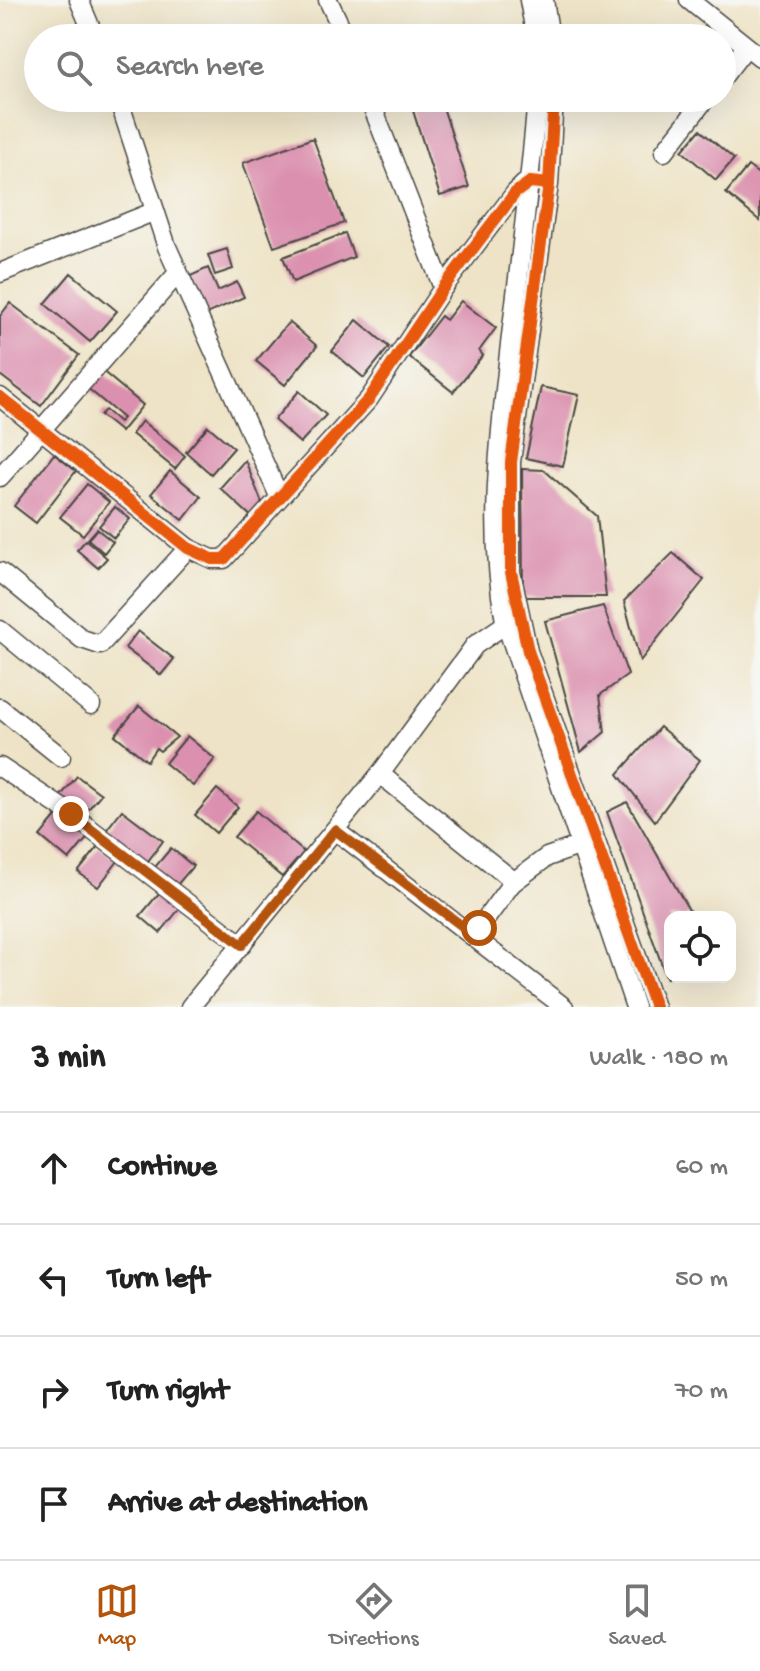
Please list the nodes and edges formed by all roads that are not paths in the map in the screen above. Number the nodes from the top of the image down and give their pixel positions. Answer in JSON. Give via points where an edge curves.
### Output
{"nodes":[{"id":1,"x":79,"y":0,"type":"edge"},
{"id":2,"x":328,"y":0,"type":"edge"},
{"id":3,"x":529,"y":0,"type":"edge"},
{"id":4,"x":544,"y":0,"type":"edge"},
{"id":5,"x":689,"y":0,"type":"edge"},
{"id":6,"x":89,"y":24,"type":"edge"},
{"id":7,"x":340,"y":24,"type":"edge"},
{"id":8,"x":533,"y":24,"type":"edge"},
{"id":9,"x":548,"y":24,"type":"edge"},
{"id":10,"x":719,"y":24,"type":"edge"},
{"id":11,"x":736,"y":38,"type":"edge"},
{"id":12,"x":753,"y":52,"type":"edge"},
{"id":13,"x":736,"y":66,"type":"edge"},
{"id":14,"x":122,"y":112,"type":"edge"},
{"id":15,"x":374,"y":112,"type":"edge"},
{"id":16,"x":537,"y":112,"type":"edge"},
{"id":17,"x":552,"y":112,"type":"edge"},
{"id":18,"x":695,"y":112,"type":"edge"},
{"id":19,"x":664,"y":152,"type":"dead end"},
{"id":20,"x":540,"y":183,"type":"junction"},
{"id":21,"x":153,"y":212,"type":"junction"},
{"id":22,"x":0,"y":273,"type":"edge"},
{"id":23,"x":178,"y":273,"type":"junction"},
{"id":24,"x":443,"y":288,"type":"junction"},
{"id":25,"x":0,"y":397,"type":"edge"},
{"id":26,"x":38,"y":430,"type":"junction"},
{"id":27,"x":0,"y":477,"type":"edge"},
{"id":28,"x":279,"y":496,"type":"junction"},
{"id":29,"x":188,"y":548,"type":"junction"},
{"id":30,"x":0,"y":572,"type":"edge"},
{"id":31,"x":512,"y":618,"type":"junction"},
{"id":32,"x":0,"y":630,"type":"edge"},
{"id":33,"x":91,"y":705,"type":"dead end"},
{"id":34,"x":0,"y":708,"type":"edge"},
{"id":35,"x":61,"y":757,"type":"dead end"},
{"id":36,"x":0,"y":767,"type":"edge"},
{"id":37,"x":380,"y":774,"type":"junction"},
{"id":38,"x":335,"y":830,"type":"junction"},
{"id":39,"x":588,"y":843,"type":"junction"},
{"id":40,"x":512,"y":883,"type":"junction"},
{"id":41,"x":474,"y":935,"type":"junction"},
{"id":42,"x":242,"y":945,"type":"junction"},
{"id":43,"x":643,"y":1001,"type":"edge"},
{"id":44,"x":190,"y":1007,"type":"edge"},
{"id":45,"x":564,"y":1007,"type":"edge"}],
"edges":[{"from":1,"to":6,"type":"street"},
{"from":2,"to":7,"type":"street"},
{"from":3,"to":8,"type":"street"},
{"from":4,"to":9,"type":"street"},
{"from":5,"to":10,"type":"street"},
{"from":11,"to":12,"type":"street"},
{"from":12,"to":13,"type":"street"},
{"from":14,"to":21,"type":"street"},
{"from":15,"to":24,"type":"street"},
{"from":16,"to":20,"type":"street"},
{"from":17,"to":20,"type":"street"},
{"from":18,"to":19,"type":"street"},
{"from":20,"to":24,"type":"street","via":[[515,193]]},
{"from":20,"to":31,"type":"street","via":[[496,473],[495,552]]},
{"from":21,"to":22,"type":"street"},
{"from":21,"to":23,"type":"street"},
{"from":23,"to":26,"type":"street"},
{"from":23,"to":28,"type":"street"},
{"from":24,"to":28,"type":"street","via":[[369,399]]},
{"from":25,"to":26,"type":"street"},
{"from":26,"to":27,"type":"street"},
{"from":26,"to":29,"type":"street"},
{"from":28,"to":29,"type":"street","via":[[224,559]]},
{"from":29,"to":30,"type":"street","via":[[100,645],[82,639]]},
{"from":31,"to":37,"type":"street","via":[[475,645]]},
{"from":31,"to":39,"type":"street"},
{"from":32,"to":33,"type":"street"},
{"from":34,"to":35,"type":"street"},
{"from":36,"to":42,"type":"street","via":[[71,814]]},
{"from":37,"to":38,"type":"street"},
{"from":37,"to":40,"type":"street"},
{"from":38,"to":41,"type":"street"},
{"from":38,"to":42,"type":"street"},
{"from":39,"to":40,"type":"street","via":[[538,862]]},
{"from":39,"to":43,"type":"street"},
{"from":40,"to":41,"type":"street"},
{"from":41,"to":45,"type":"street"},
{"from":42,"to":44,"type":"street"}]}
